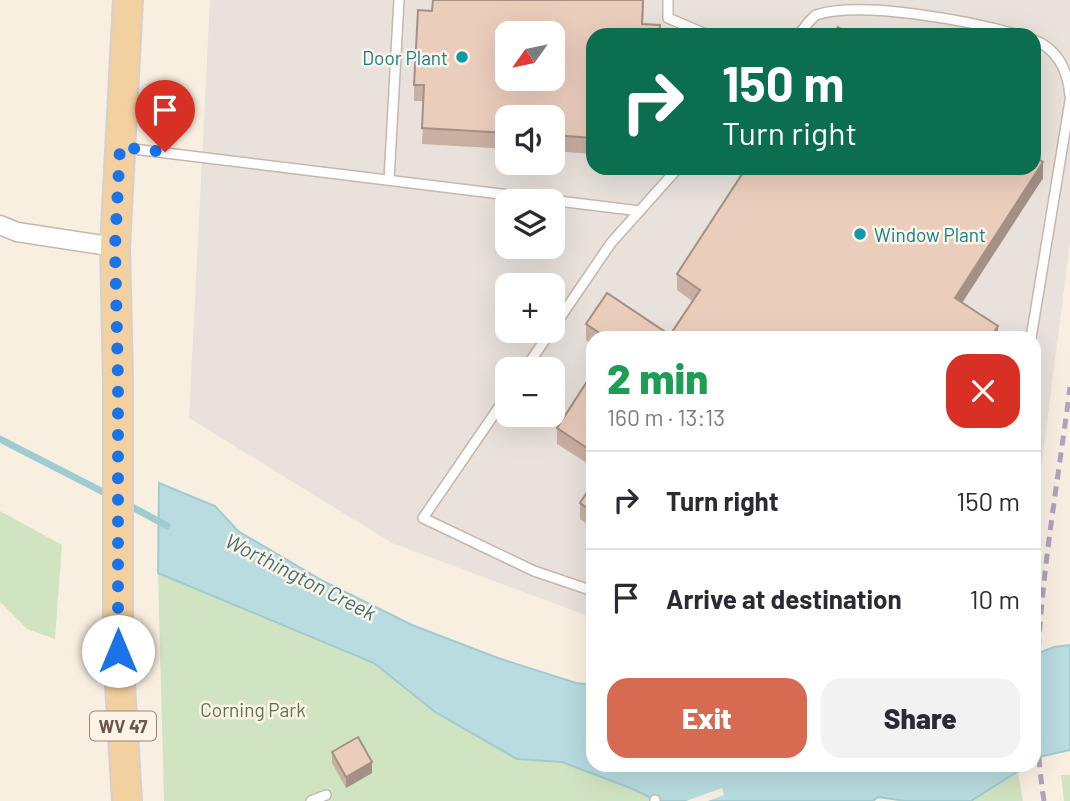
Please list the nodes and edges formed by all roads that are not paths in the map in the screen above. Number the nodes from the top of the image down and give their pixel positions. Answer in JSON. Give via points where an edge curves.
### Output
{"nodes":[{"id":1,"x":128,"y":0,"type":"edge"},
{"id":2,"x":399,"y":0,"type":"edge"},
{"id":3,"x":668,"y":0,"type":"edge"},
{"id":4,"x":690,"y":28,"type":"edge"},
{"id":5,"x":804,"y":28,"type":"edge"},
{"id":6,"x":995,"y":28,"type":"edge"},
{"id":7,"x":1041,"y":44,"type":"edge"},
{"id":8,"x":1070,"y":99,"type":"edge"},
{"id":9,"x":120,"y":147,"type":"junction"},
{"id":10,"x":672,"y":175,"type":"edge"},
{"id":11,"x":389,"y":180,"type":"junction"},
{"id":12,"x":640,"y":211,"type":"junction"},
{"id":13,"x":0,"y":225,"type":"edge"},
{"id":14,"x":115,"y":247,"type":"junction"},
{"id":15,"x":565,"y":310,"type":"edge"},
{"id":16,"x":1032,"y":331,"type":"edge"},
{"id":17,"x":495,"y":413,"type":"edge"},
{"id":18,"x":586,"y":589,"type":"edge"},
{"id":19,"x":326,"y":794,"type":"dead end"},
{"id":20,"x":127,"y":801,"type":"edge"},
{"id":21,"x":311,"y":801,"type":"edge"}],
"edges":[{"from":1,"to":9,"type":"main road","number":"WV 47"},
{"from":2,"to":11,"type":"lane"},
{"from":3,"to":4,"type":"lane","via":[[668,19]]},
{"from":5,"to":6,"type":"lane","via":[[817,14],[856,2],[914,4]]},
{"from":7,"to":8,"type":"lane","via":[[1056,54],[1069,76]]},
{"from":8,"to":16,"type":"lane"},
{"from":9,"to":11,"type":"lane"},
{"from":9,"to":14,"type":"main road","number":"WV 47"},
{"from":10,"to":12,"type":"lane"},
{"from":11,"to":12,"type":"lane"},
{"from":12,"to":15,"type":"lane","via":[[611,243]]},
{"from":13,"to":14,"type":"street","via":[[17,232]]},
{"from":14,"to":20,"type":"main road","number":"WV 47","via":[[118,651]]},
{"from":17,"to":18,"type":"lane","via":[[423,518],[534,571]]},
{"from":19,"to":21,"type":"lane"}]}
